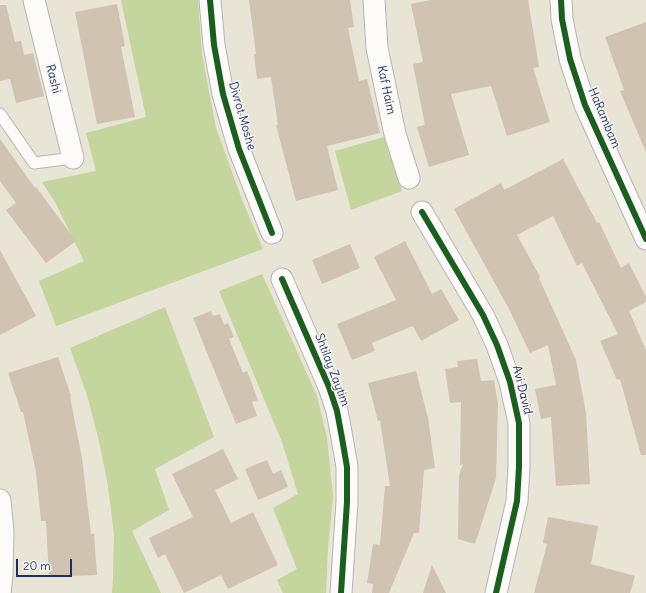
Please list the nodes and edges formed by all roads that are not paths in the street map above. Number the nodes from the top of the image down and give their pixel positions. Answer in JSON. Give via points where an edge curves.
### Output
{"nodes":[{"id":1,"x":34,"y":0,"type":"edge"},
{"id":2,"x":210,"y":0,"type":"edge"},
{"id":3,"x":374,"y":0,"type":"edge"},
{"id":4,"x":561,"y":0,"type":"edge"},
{"id":5,"x":0,"y":114,"type":"edge"},
{"id":6,"x":73,"y":158,"type":"joint"},
{"id":7,"x":409,"y":178,"type":"dead end"},
{"id":8,"x":422,"y":212,"type":"dead end"},
{"id":9,"x":272,"y":233,"type":"dead end"},
{"id":10,"x":646,"y":238,"type":"edge"},
{"id":11,"x":282,"y":278,"type":"dead end"},
{"id":12,"x":0,"y":500,"type":"edge"},
{"id":13,"x":0,"y":593,"type":"edge"},
{"id":14,"x":341,"y":593,"type":"edge"},
{"id":15,"x":496,"y":593,"type":"edge"}],
"edges":[{"from":1,"to":6,"type":"street","name":"Rashi"},
{"from":2,"to":9,"type":"street","name":"Divrot Moshe","via":[[214,45],[223,94],[239,149]]},
{"from":3,"to":7,"type":"street","name":"Kaf Haim","via":[[377,48],[395,134]]},
{"from":4,"to":10,"type":"street","name":"HaRambam","via":[[570,59],[585,105]]},
{"from":5,"to":6,"type":"lane","via":[[34,163]]},
{"from":8,"to":15,"type":"street","name":"Avi David","via":[[483,315],[497,345],[510,382],[519,423],[517,501]]},
{"from":11,"to":14,"type":"street","name":"Shtilay Zaytim","via":[[337,411],[346,467],[347,502]]},
{"from":12,"to":13,"type":"street","via":[[3,532]]}]}
